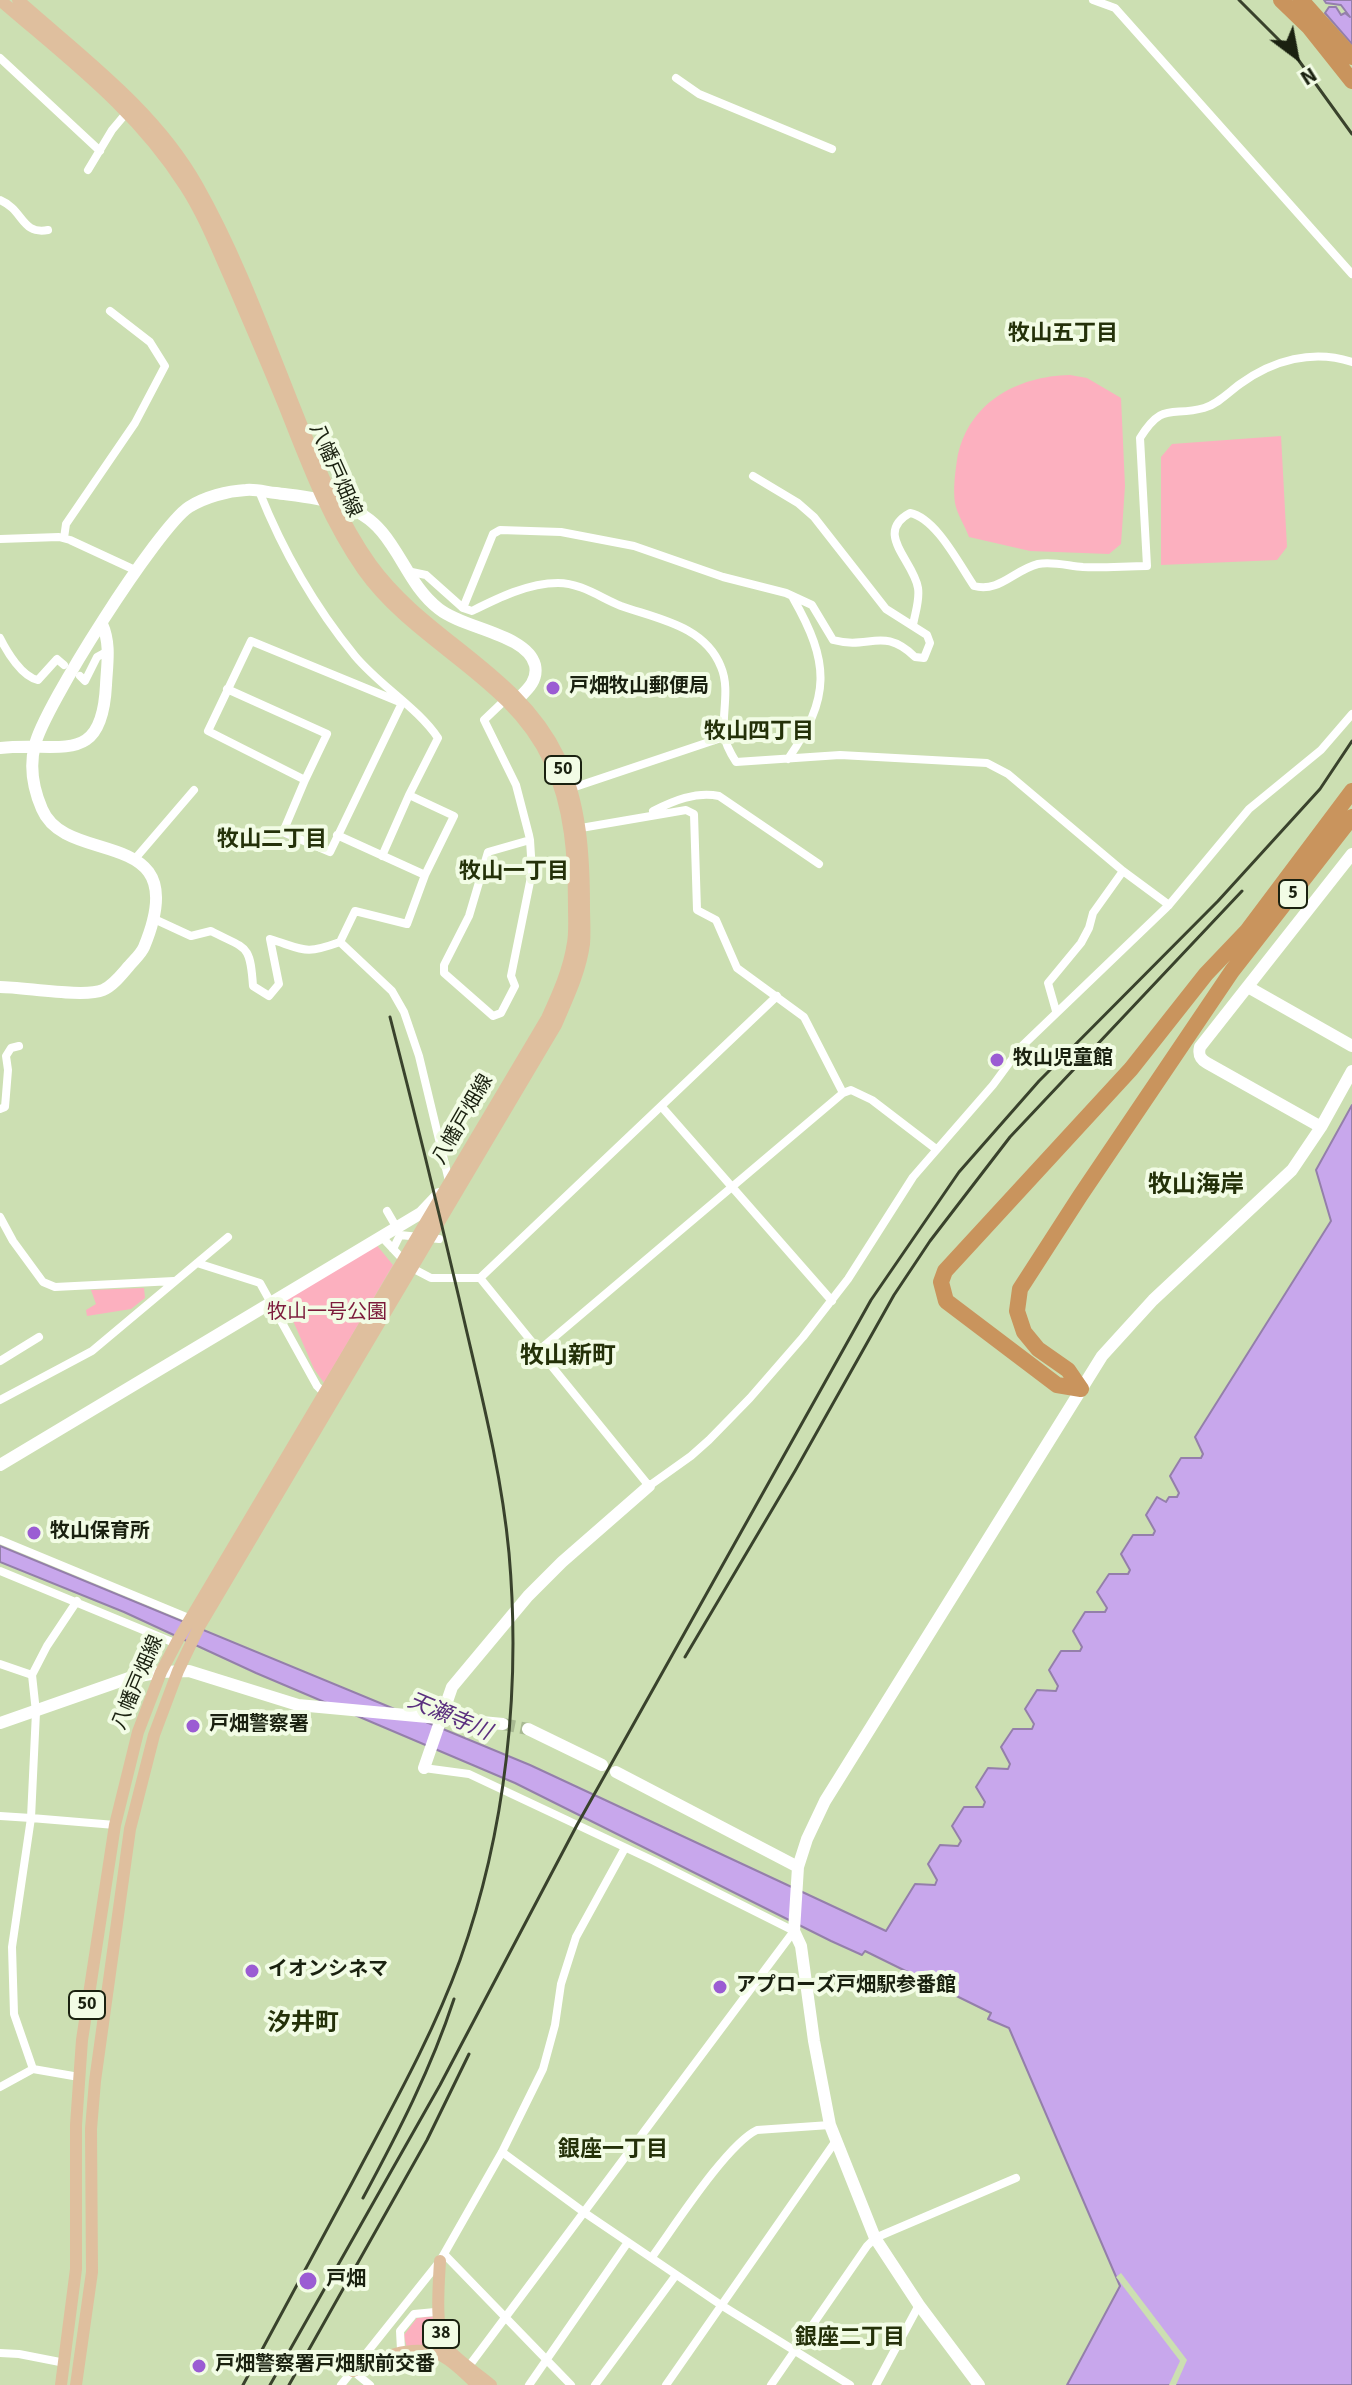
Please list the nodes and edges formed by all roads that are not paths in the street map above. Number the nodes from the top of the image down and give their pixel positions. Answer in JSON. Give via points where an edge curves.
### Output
{"nodes":[{"id":1,"x":0,"y":0,"type":"edge"},
{"id":2,"x":18,"y":0,"type":"edge"},
{"id":3,"x":1093,"y":0,"type":"edge"},
{"id":4,"x":1281,"y":0,"type":"edge"},
{"id":5,"x":1301,"y":0,"type":"edge"},
{"id":6,"x":1117,"y":4,"type":"edge"},
{"id":7,"x":1352,"y":57,"type":"edge"},
{"id":8,"x":0,"y":58,"type":"edge"},
{"id":9,"x":676,"y":78,"type":"dead end"},
{"id":10,"x":1352,"y":81,"type":"edge"},
{"id":11,"x":128,"y":111,"type":"junction"},
{"id":12,"x":832,"y":149,"type":"dead end"},
{"id":13,"x":100,"y":151,"type":"junction"},
{"id":14,"x":88,"y":170,"type":"dead end"},
{"id":15,"x":0,"y":200,"type":"edge"},
{"id":16,"x":48,"y":230,"type":"dead end"},
{"id":17,"x":1352,"y":274,"type":"edge"},
{"id":18,"x":110,"y":311,"type":"dead end"},
{"id":19,"x":1352,"y":362,"type":"edge"},
{"id":20,"x":753,"y":476,"type":"dead end"},
{"id":21,"x":259,"y":491,"type":"junction"},
{"id":22,"x":64,"y":538,"type":"junction"},
{"id":23,"x":0,"y":539,"type":"edge"},
{"id":24,"x":137,"y":571,"type":"junction"},
{"id":25,"x":406,"y":571,"type":"junction"},
{"id":26,"x":793,"y":597,"type":"junction"},
{"id":27,"x":463,"y":608,"type":"junction"},
{"id":28,"x":102,"y":624,"type":"junction"},
{"id":29,"x":913,"y":625,"type":"junction"},
{"id":30,"x":0,"y":638,"type":"edge"},
{"id":31,"x":108,"y":651,"type":"junction"},
{"id":32,"x":64,"y":665,"type":"dead end"},
{"id":33,"x":80,"y":676,"type":"dead end"},
{"id":34,"x":227,"y":689,"type":"junction"},
{"id":35,"x":512,"y":701,"type":"junction"},
{"id":36,"x":402,"y":703,"type":"junction"},
{"id":37,"x":1352,"y":714,"type":"edge"},
{"id":38,"x":724,"y":737,"type":"junction"},
{"id":39,"x":34,"y":746,"type":"junction"},
{"id":40,"x":0,"y":748,"type":"edge"},
{"id":41,"x":788,"y":759,"type":"junction"},
{"id":42,"x":305,"y":780,"type":"junction"},
{"id":43,"x":194,"y":790,"type":"dead end"},
{"id":44,"x":565,"y":791,"type":"junction"},
{"id":45,"x":1352,"y":791,"type":"edge"},
{"id":46,"x":409,"y":795,"type":"junction"},
{"id":47,"x":645,"y":815,"type":"junction"},
{"id":48,"x":1352,"y":817,"type":"edge"},
{"id":49,"x":575,"y":829,"type":"junction"},
{"id":50,"x":337,"y":835,"type":"junction"},
{"id":51,"x":530,"y":840,"type":"junction"},
{"id":52,"x":1352,"y":854,"type":"edge"},
{"id":53,"x":382,"y":856,"type":"junction"},
{"id":54,"x":134,"y":860,"type":"junction"},
{"id":55,"x":819,"y":864,"type":"dead end"},
{"id":56,"x":1123,"y":871,"type":"junction"},
{"id":57,"x":425,"y":875,"type":"junction"},
{"id":58,"x":1169,"y":905,"type":"junction"},
{"id":59,"x":152,"y":918,"type":"junction"},
{"id":60,"x":340,"y":942,"type":"junction"},
{"id":61,"x":0,"y":987,"type":"edge"},
{"id":62,"x":19,"y":987,"type":"junction"},
{"id":63,"x":1248,"y":987,"type":"junction"},
{"id":64,"x":777,"y":996,"type":"junction"},
{"id":65,"x":18,"y":1001,"type":"dead end"},
{"id":66,"x":1056,"y":1011,"type":"junction"},
{"id":67,"x":19,"y":1046,"type":"dead end"},
{"id":68,"x":1352,"y":1046,"type":"edge"},
{"id":69,"x":3,"y":1060,"type":"edge"},
{"id":70,"x":1352,"y":1071,"type":"edge"},
{"id":71,"x":843,"y":1093,"type":"junction"},
{"id":72,"x":661,"y":1106,"type":"junction"},
{"id":73,"x":0,"y":1109,"type":"edge"},
{"id":74,"x":1321,"y":1127,"type":"junction"},
{"id":75,"x":936,"y":1149,"type":"junction"},
{"id":76,"x":450,"y":1183,"type":"junction"},
{"id":77,"x":732,"y":1186,"type":"junction"},
{"id":78,"x":387,"y":1211,"type":"dead end"},
{"id":79,"x":0,"y":1217,"type":"edge"},
{"id":80,"x":400,"y":1235,"type":"junction"},
{"id":81,"x":381,"y":1236,"type":"junction"},
{"id":82,"x":228,"y":1237,"type":"dead end"},
{"id":83,"x":439,"y":1239,"type":"dead end"},
{"id":84,"x":393,"y":1249,"type":"dead end"},
{"id":85,"x":197,"y":1263,"type":"junction"},
{"id":86,"x":406,"y":1263,"type":"junction"},
{"id":87,"x":480,"y":1278,"type":"junction"},
{"id":88,"x":174,"y":1281,"type":"junction"},
{"id":89,"x":271,"y":1300,"type":"junction"},
{"id":90,"x":832,"y":1301,"type":"junction"},
{"id":91,"x":39,"y":1337,"type":"dead end"},
{"id":92,"x":538,"y":1351,"type":"junction"},
{"id":93,"x":0,"y":1361,"type":"edge"},
{"id":94,"x":1081,"y":1389,"type":"junction"},
{"id":95,"x":325,"y":1394,"type":"junction"},
{"id":96,"x":0,"y":1400,"type":"edge"},
{"id":97,"x":0,"y":1465,"type":"edge"},
{"id":98,"x":649,"y":1486,"type":"junction"},
{"id":99,"x":0,"y":1540,"type":"edge"},
{"id":100,"x":0,"y":1571,"type":"edge"},
{"id":101,"x":77,"y":1601,"type":"junction"},
{"id":102,"x":193,"y":1622,"type":"junction"},
{"id":103,"x":182,"y":1642,"type":"junction"},
{"id":104,"x":0,"y":1664,"type":"edge"},
{"id":105,"x":178,"y":1671,"type":"junction"},
{"id":106,"x":161,"y":1672,"type":"junction"},
{"id":107,"x":32,"y":1675,"type":"junction"},
{"id":108,"x":36,"y":1712,"type":"junction"},
{"id":109,"x":440,"y":1721,"type":"junction"},
{"id":110,"x":0,"y":1723,"type":"edge"},
{"id":111,"x":503,"y":1724,"type":"tunnel mouth"},
{"id":112,"x":528,"y":1729,"type":"tunnel mouth"},
{"id":113,"x":602,"y":1765,"type":"dead end"},
{"id":114,"x":424,"y":1768,"type":"joint"},
{"id":115,"x":616,"y":1772,"type":"dead end"},
{"id":116,"x":0,"y":1816,"type":"edge"},
{"id":117,"x":31,"y":1818,"type":"junction"},
{"id":118,"x":115,"y":1825,"type":"junction"},
{"id":119,"x":625,"y":1848,"type":"junction"},
{"id":120,"x":798,"y":1867,"type":"junction"},
{"id":121,"x":794,"y":1931,"type":"junction"},
{"id":122,"x":33,"y":2069,"type":"junction"},
{"id":123,"x":79,"y":2077,"type":"junction"},
{"id":124,"x":0,"y":2087,"type":"edge"},
{"id":125,"x":830,"y":2125,"type":"junction"},
{"id":126,"x":835,"y":2142,"type":"junction"},
{"id":127,"x":502,"y":2152,"type":"junction"},
{"id":128,"x":1016,"y":2178,"type":"dead end"},
{"id":129,"x":585,"y":2213,"type":"junction"},
{"id":130,"x":875,"y":2238,"type":"junction"},
{"id":131,"x":628,"y":2242,"type":"junction"},
{"id":132,"x":652,"y":2257,"type":"junction"},
{"id":133,"x":442,"y":2258,"type":"junction"},
{"id":134,"x":676,"y":2275,"type":"junction"},
{"id":135,"x":721,"y":2305,"type":"junction"},
{"id":136,"x":919,"y":2305,"type":"junction"},
{"id":137,"x":435,"y":2312,"type":"dead end"},
{"id":138,"x":505,"y":2317,"type":"junction"},
{"id":139,"x":441,"y":2335,"type":"junction"},
{"id":140,"x":401,"y":2350,"type":"dead end"},
{"id":141,"x":426,"y":2351,"type":"junction"},
{"id":142,"x":796,"y":2351,"type":"junction"},
{"id":143,"x":0,"y":2353,"type":"edge"},
{"id":144,"x":546,"y":2359,"type":"junction"},
{"id":145,"x":65,"y":2363,"type":"junction"},
{"id":146,"x":469,"y":2366,"type":"junction"},
{"id":147,"x":353,"y":2371,"type":"junction"},
{"id":148,"x":474,"y":2384,"type":"edge"},
{"id":149,"x":61,"y":2385,"type":"edge"},
{"id":150,"x":76,"y":2385,"type":"edge"},
{"id":151,"x":341,"y":2385,"type":"edge"},
{"id":152,"x":370,"y":2385,"type":"edge"},
{"id":153,"x":491,"y":2385,"type":"edge"},
{"id":154,"x":529,"y":2385,"type":"edge"},
{"id":155,"x":571,"y":2385,"type":"edge"},
{"id":156,"x":595,"y":2385,"type":"edge"},
{"id":157,"x":666,"y":2385,"type":"edge"},
{"id":158,"x":771,"y":2385,"type":"edge"},
{"id":159,"x":850,"y":2385,"type":"edge"},
{"id":160,"x":876,"y":2385,"type":"edge"},
{"id":161,"x":979,"y":2385,"type":"edge"}],
"edges":[{"from":1,"to":11,"type":"main road","name":"八幡戸畑線","number":"50"},
{"from":2,"to":35,"type":"main road","name":"八幡戸畑線","number":"50","via":[[168,140],[231,254],[338,512],[372,566],[435,631],[505,684]]},
{"from":3,"to":6,"type":"street"},
{"from":4,"to":10,"type":"highway"},
{"from":5,"to":7,"type":"highway"},
{"from":6,"to":17,"type":"street"},
{"from":8,"to":13,"type":"street"},
{"from":9,"to":12,"type":"street","via":[[699,94]]},
{"from":11,"to":13,"type":"street"},
{"from":11,"to":35,"type":"main road","name":"八幡戸畑線","number":"50","via":[[187,189],[329,517],[365,573],[429,639]]},
{"from":13,"to":14,"type":"street"},
{"from":15,"to":16,"type":"street","via":[[31,229]]},
{"from":18,"to":22,"type":"street","via":[[150,342],[165,366],[135,423],[66,524]]},
{"from":19,"to":29,"type":"street","via":[[1323,356],[1289,360],[1256,374],[1203,409],[1158,416],[1140,438],[1147,566],[1042,563],[983,588],[974,586],[930,523],[910,513],[900,518],[895,539],[918,584]]},
{"from":20,"to":29,"type":"street","via":[[814,517],[886,609]]},
{"from":21,"to":24,"type":"street","via":[[218,494],[188,508]]},
{"from":21,"to":25,"type":"street","via":[[339,504],[380,530]]},
{"from":21,"to":36,"type":"street","via":[[312,596],[356,657]]},
{"from":22,"to":23,"type":"street"},
{"from":22,"to":24,"type":"street"},
{"from":24,"to":28,"type":"street"},
{"from":25,"to":27,"type":"street","via":[[426,575]]},
{"from":25,"to":35,"type":"street","via":[[441,611],[525,648],[535,664],[534,680]]},
{"from":26,"to":27,"type":"street","via":[[634,546],[561,532],[500,530],[493,534]]},
{"from":26,"to":29,"type":"street","via":[[812,605],[833,640],[886,640],[924,658],[930,643]]},
{"from":26,"to":41,"type":"street","via":[[815,642],[822,685],[808,730]]},
{"from":27,"to":38,"type":"street","via":[[472,611],[511,592],[558,583],[665,618],[708,646],[722,668]]},
{"from":28,"to":31,"type":"street"},
{"from":28,"to":39,"type":"street","via":[[48,710]]},
{"from":30,"to":32,"type":"street","via":[[31,678],[38,680],[57,659]]},
{"from":31,"to":33,"type":"street","via":[[97,657],[85,681]]},
{"from":31,"to":39,"type":"street","via":[[106,696],[94,736],[71,746]]},
{"from":34,"to":36,"type":"street","via":[[251,641]]},
{"from":34,"to":42,"type":"street","via":[[208,731]]},
{"from":34,"to":42,"type":"street","via":[[327,734]]},
{"from":35,"to":44,"type":"main road","name":"八幡戸畑線","number":"50"},
{"from":35,"to":51,"type":"street","via":[[484,720],[516,785]]},
{"from":36,"to":46,"type":"street","via":[[426,720],[438,738]]},
{"from":36,"to":50,"type":"street"},
{"from":37,"to":58,"type":"street","via":[[1321,750],[1249,809]]},
{"from":38,"to":41,"type":"street","via":[[736,762]]},
{"from":38,"to":44,"type":"street"},
{"from":39,"to":40,"type":"street"},
{"from":39,"to":54,"type":"street","via":[[31,777],[53,828]]},
{"from":41,"to":56,"type":"street","via":[[840,755],[987,763],[1008,774]]},
{"from":42,"to":50,"type":"street","via":[[283,832],[330,852]]},
{"from":43,"to":54,"type":"street"},
{"from":44,"to":49,"type":"main road","name":"八幡戸畑線","number":"50"},
{"from":45,"to":94,"type":"highway","number":"5","via":[[1247,931],[1131,1069],[951,1263],[941,1282],[946,1301],[1057,1385]]},
{"from":46,"to":53,"type":"street"},
{"from":46,"to":57,"type":"street","via":[[454,816]]},
{"from":47,"to":49,"type":"street"},
{"from":47,"to":55,"type":"street","via":[[706,793],[719,796]]},
{"from":47,"to":64,"type":"street","via":[[686,810],[694,814],[697,910],[716,920],[737,968]]},
{"from":48,"to":94,"type":"highway","number":"5","via":[[1232,971],[1020,1289],[1017,1311],[1024,1332],[1068,1370]]},
{"from":49,"to":76,"type":"main road","name":"八幡戸畑線","number":"50","via":[[574,941],[563,984]]},
{"from":49,"to":86,"type":"main road","name":"八幡戸畑線","number":"50","via":[[584,871],[584,944],[572,989],[548,1038]]},
{"from":50,"to":53,"type":"street"},
{"from":51,"to":51,"type":"street","via":[[532,872],[511,976],[515,986],[501,1013],[493,1016],[444,973],[444,965],[469,916],[488,852]]},
{"from":52,"to":63,"type":"street"},
{"from":53,"to":57,"type":"street"},
{"from":54,"to":59,"type":"street","via":[[155,886]]},
{"from":56,"to":58,"type":"street"},
{"from":56,"to":66,"type":"street","via":[[1098,904],[1081,943],[1048,983]]},
{"from":57,"to":60,"type":"street","via":[[407,924],[355,911]]},
{"from":58,"to":66,"type":"street"},
{"from":59,"to":60,"type":"street","via":[[191,936],[211,931],[247,949],[253,986],[269,996],[279,984],[270,939],[309,951]]},
{"from":59,"to":62,"type":"street","via":[[142,951],[103,990]]},
{"from":60,"to":76,"type":"street","via":[[392,991],[404,1012]]},
{"from":61,"to":62,"type":"street"},
{"from":62,"to":65,"type":"street"},
{"from":63,"to":68,"type":"street"},
{"from":63,"to":74,"type":"street","via":[[1200,1047],[1201,1059]]},
{"from":64,"to":71,"type":"street","via":[[804,1017]]},
{"from":64,"to":72,"type":"street"},
{"from":66,"to":75,"type":"street"},
{"from":67,"to":69,"type":"street"},
{"from":69,"to":73,"type":"street","via":[[5,1107]]},
{"from":70,"to":74,"type":"street"},
{"from":71,"to":75,"type":"street","via":[[851,1090],[872,1100]]},
{"from":71,"to":77,"type":"street"},
{"from":72,"to":77,"type":"street"},
{"from":72,"to":87,"type":"street"},
{"from":74,"to":94,"type":"street","via":[[1274,1189],[1126,1328]]},
{"from":75,"to":90,"type":"street"},
{"from":76,"to":81,"type":"street","via":[[421,1213]]},
{"from":76,"to":86,"type":"main road","name":"八幡戸畑線","number":"50"},
{"from":77,"to":90,"type":"street"},
{"from":77,"to":92,"type":"street"},
{"from":78,"to":80,"type":"street"},
{"from":79,"to":88,"type":"street","via":[[43,1282],[55,1287]]},
{"from":80,"to":83,"type":"street"},
{"from":80,"to":84,"type":"street"},
{"from":81,"to":86,"type":"street"},
{"from":81,"to":89,"type":"street"},
{"from":82,"to":85,"type":"street"},
{"from":85,"to":88,"type":"street"},
{"from":85,"to":89,"type":"street","via":[[260,1283]]},
{"from":86,"to":87,"type":"street","via":[[431,1278]]},
{"from":86,"to":95,"type":"main road","name":"八幡戸畑線","number":"50"},
{"from":86,"to":102,"type":"main road","name":"八幡戸畑線","number":"50"},
{"from":87,"to":92,"type":"street"},
{"from":88,"to":96,"type":"street","via":[[92,1351]]},
{"from":89,"to":95,"type":"street"},
{"from":89,"to":97,"type":"street"},
{"from":90,"to":98,"type":"street","via":[[709,1440]]},
{"from":91,"to":93,"type":"street"},
{"from":92,"to":98,"type":"street"},
{"from":94,"to":120,"type":"street","via":[[825,1801]]},
{"from":95,"to":102,"type":"main road","name":"八幡戸畑線","number":"50"},
{"from":98,"to":109,"type":"street","via":[[528,1596],[452,1687]]},
{"from":99,"to":102,"type":"street"},
{"from":100,"to":101,"type":"street"},
{"from":101,"to":103,"type":"street"},
{"from":101,"to":107,"type":"street"},
{"from":102,"to":103,"type":"main road","name":"八幡戸畑線","number":"50"},
{"from":103,"to":105,"type":"main road","name":"八幡戸畑線","number":"50"},
{"from":103,"to":106,"type":"main road","name":"八幡戸畑線","number":"50"},
{"from":104,"to":107,"type":"street"},
{"from":105,"to":106,"type":"street"},
{"from":105,"to":109,"type":"street","via":[[201,1672],[280,1701]]},
{"from":105,"to":150,"type":"main road","name":"八幡戸畑線","number":"50","via":[[154,1735],[130,1829],[99,2043],[91,2129],[92,2272]]},
{"from":106,"to":108,"type":"street","via":[[129,1678]]},
{"from":106,"to":118,"type":"main road","name":"八幡戸畑線","number":"50","via":[[138,1732]]},
{"from":107,"to":108,"type":"street"},
{"from":108,"to":110,"type":"street"},
{"from":108,"to":117,"type":"street"},
{"from":109,"to":111,"type":"street"},
{"from":109,"to":114,"type":"street"},
{"from":112,"to":113,"type":"street"},
{"from":114,"to":119,"type":"street","via":[[469,1774]]},
{"from":115,"to":120,"type":"street"},
{"from":116,"to":117,"type":"street"},
{"from":117,"to":118,"type":"street"},
{"from":117,"to":122,"type":"street","via":[[12,1947],[14,2014]]},
{"from":118,"to":123,"type":"main road","name":"八幡戸畑線","number":"50"},
{"from":119,"to":121,"type":"street"},
{"from":119,"to":127,"type":"street","via":[[576,1937],[543,2069]]},
{"from":120,"to":121,"type":"street"},
{"from":121,"to":125,"type":"street","via":[[801,1946]]},
{"from":121,"to":129,"type":"street"},
{"from":122,"to":123,"type":"street"},
{"from":122,"to":124,"type":"street"},
{"from":123,"to":145,"type":"main road","name":"八幡戸畑線","number":"50","via":[[76,2269]]},
{"from":125,"to":126,"type":"street"},
{"from":125,"to":132,"type":"street","via":[[747,2134]]},
{"from":126,"to":130,"type":"street"},
{"from":126,"to":135,"type":"street"},
{"from":127,"to":129,"type":"street"},
{"from":127,"to":133,"type":"street"},
{"from":128,"to":130,"type":"street"},
{"from":129,"to":131,"type":"street"},
{"from":129,"to":138,"type":"street"},
{"from":130,"to":136,"type":"street"},
{"from":130,"to":142,"type":"street"},
{"from":131,"to":132,"type":"street"},
{"from":131,"to":144,"type":"street"},
{"from":132,"to":134,"type":"street"},
{"from":133,"to":138,"type":"street"},
{"from":133,"to":139,"type":"main road","number":"38"},
{"from":133,"to":147,"type":"street"},
{"from":134,"to":135,"type":"street"},
{"from":134,"to":156,"type":"street"},
{"from":135,"to":142,"type":"street"},
{"from":135,"to":157,"type":"street"},
{"from":136,"to":160,"type":"street"},
{"from":136,"to":161,"type":"street"},
{"from":137,"to":140,"type":"street","via":[[405,2319]]},
{"from":138,"to":144,"type":"street"},
{"from":138,"to":146,"type":"street"},
{"from":139,"to":141,"type":"main road","number":"38"},
{"from":139,"to":146,"type":"main road","number":"38","via":[[447,2348]]},
{"from":141,"to":147,"type":"main road","number":"38","via":[[387,2354]]},
{"from":141,"to":148,"type":"main road","number":"38","via":[[440,2354]]},
{"from":142,"to":158,"type":"street"},
{"from":142,"to":159,"type":"street"},
{"from":143,"to":145,"type":"street"},
{"from":144,"to":154,"type":"street"},
{"from":144,"to":155,"type":"street"},
{"from":145,"to":149,"type":"main road","name":"八幡戸畑線","number":"50"},
{"from":146,"to":153,"type":"main road","number":"38"},
{"from":147,"to":151,"type":"street"},
{"from":147,"to":152,"type":"street"}]}
